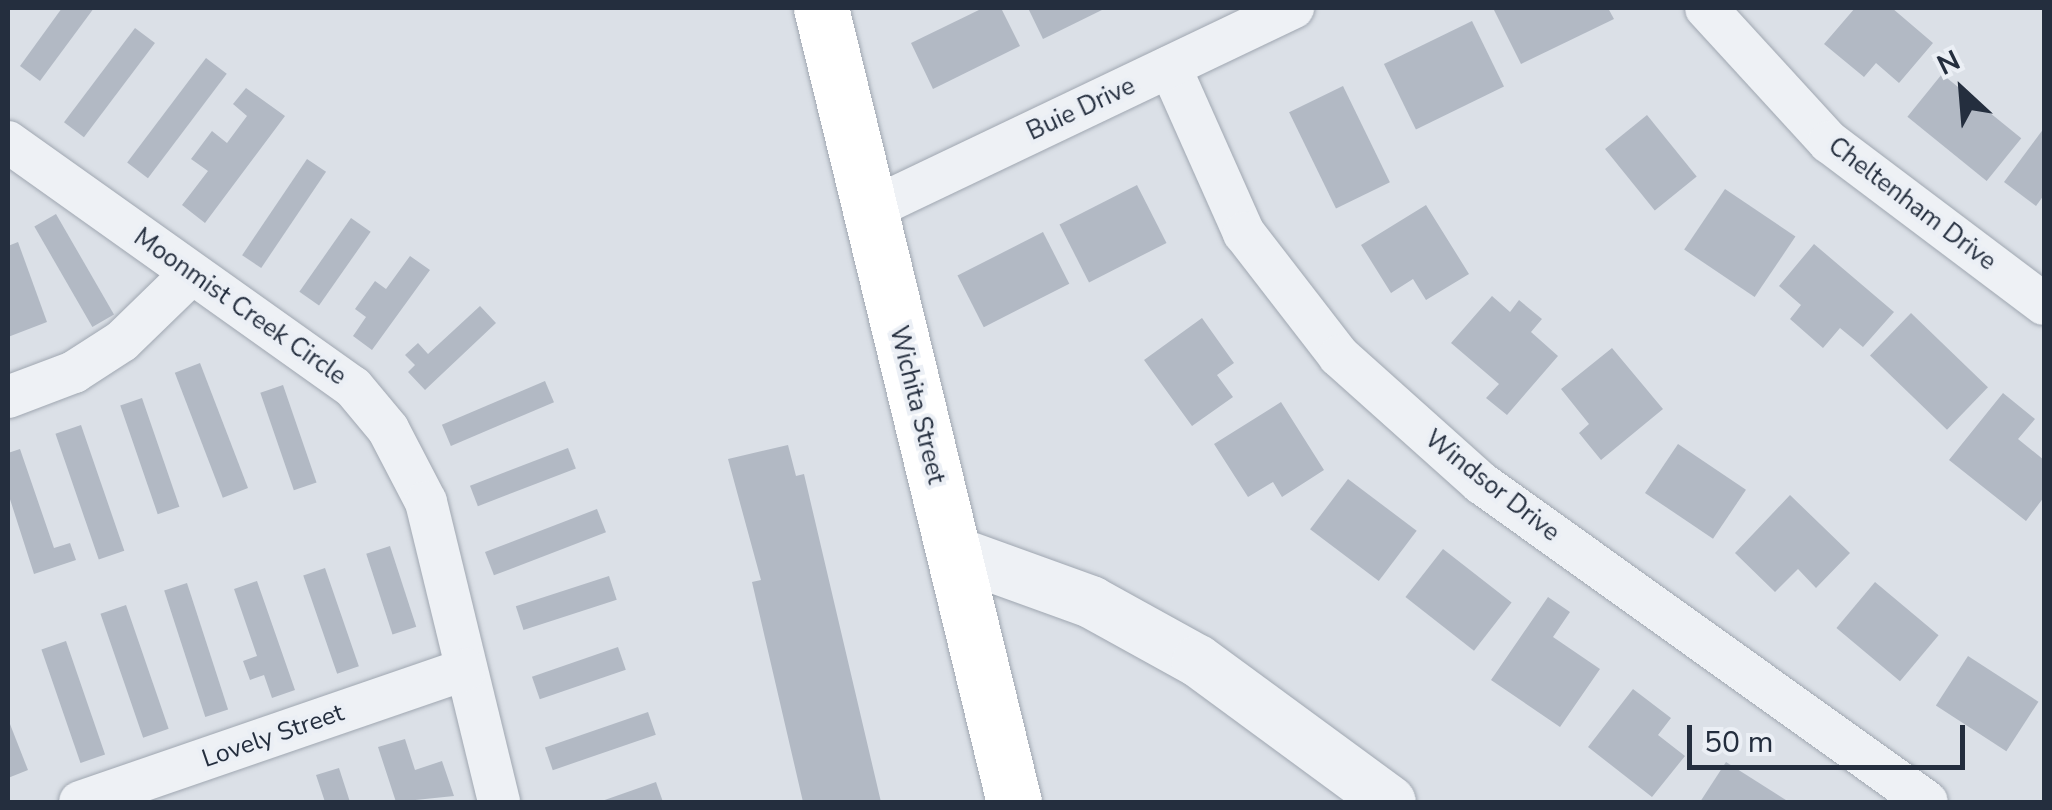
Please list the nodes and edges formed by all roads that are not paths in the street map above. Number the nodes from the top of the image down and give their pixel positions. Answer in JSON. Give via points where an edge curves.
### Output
{"nodes":[{"id":1,"x":821,"y":8,"type":"edge"},
{"id":2,"x":1293,"y":8,"type":"edge"},
{"id":3,"x":1706,"y":8,"type":"edge"},
{"id":4,"x":1170,"y":67,"type":"junction"},
{"id":5,"x":8,"y":142,"type":"edge"},
{"id":6,"x":869,"y":210,"type":"junction"},
{"id":7,"x":192,"y":274,"type":"junction"},
{"id":8,"x":2044,"y":304,"type":"edge"},
{"id":9,"x":8,"y":397,"type":"edge"},
{"id":10,"x":953,"y":552,"type":"junction"},
{"id":11,"x":466,"y":669,"type":"junction"},
{"id":12,"x":80,"y":802,"type":"edge"},
{"id":13,"x":499,"y":802,"type":"edge"},
{"id":14,"x":1014,"y":802,"type":"edge"},
{"id":15,"x":1390,"y":802,"type":"edge"},
{"id":16,"x":1927,"y":802,"type":"edge"}],
"edges":[{"from":1,"to":6,"type":"main road","name":"Wichita Street"},
{"from":2,"to":4,"type":"street","name":"Buie Drive"},
{"from":3,"to":8,"type":"street","name":"Cheltenham Drive","via":[[1829,142]]},
{"from":4,"to":6,"type":"street","name":"Buie Drive"},
{"from":4,"to":16,"type":"street","name":"Windsor Drive","via":[[1244,233],[1339,356],[1480,482]]},
{"from":5,"to":7,"type":"street","name":"Moonmist Creek Circle"},
{"from":6,"to":10,"type":"main road","name":"Wichita Street"},
{"from":7,"to":9,"type":"street","via":[[122,341],[74,372]]},
{"from":7,"to":11,"type":"street","name":"Moonmist Creek Circle","via":[[354,387],[388,429],[426,502]]},
{"from":10,"to":14,"type":"main road","name":"Wichita Street"},
{"from":10,"to":15,"type":"street","via":[[1090,602],[1198,661]]},
{"from":11,"to":12,"type":"street","name":"Lovely Street"},
{"from":11,"to":13,"type":"street","name":"Moonmist Creek Circle"}]}
